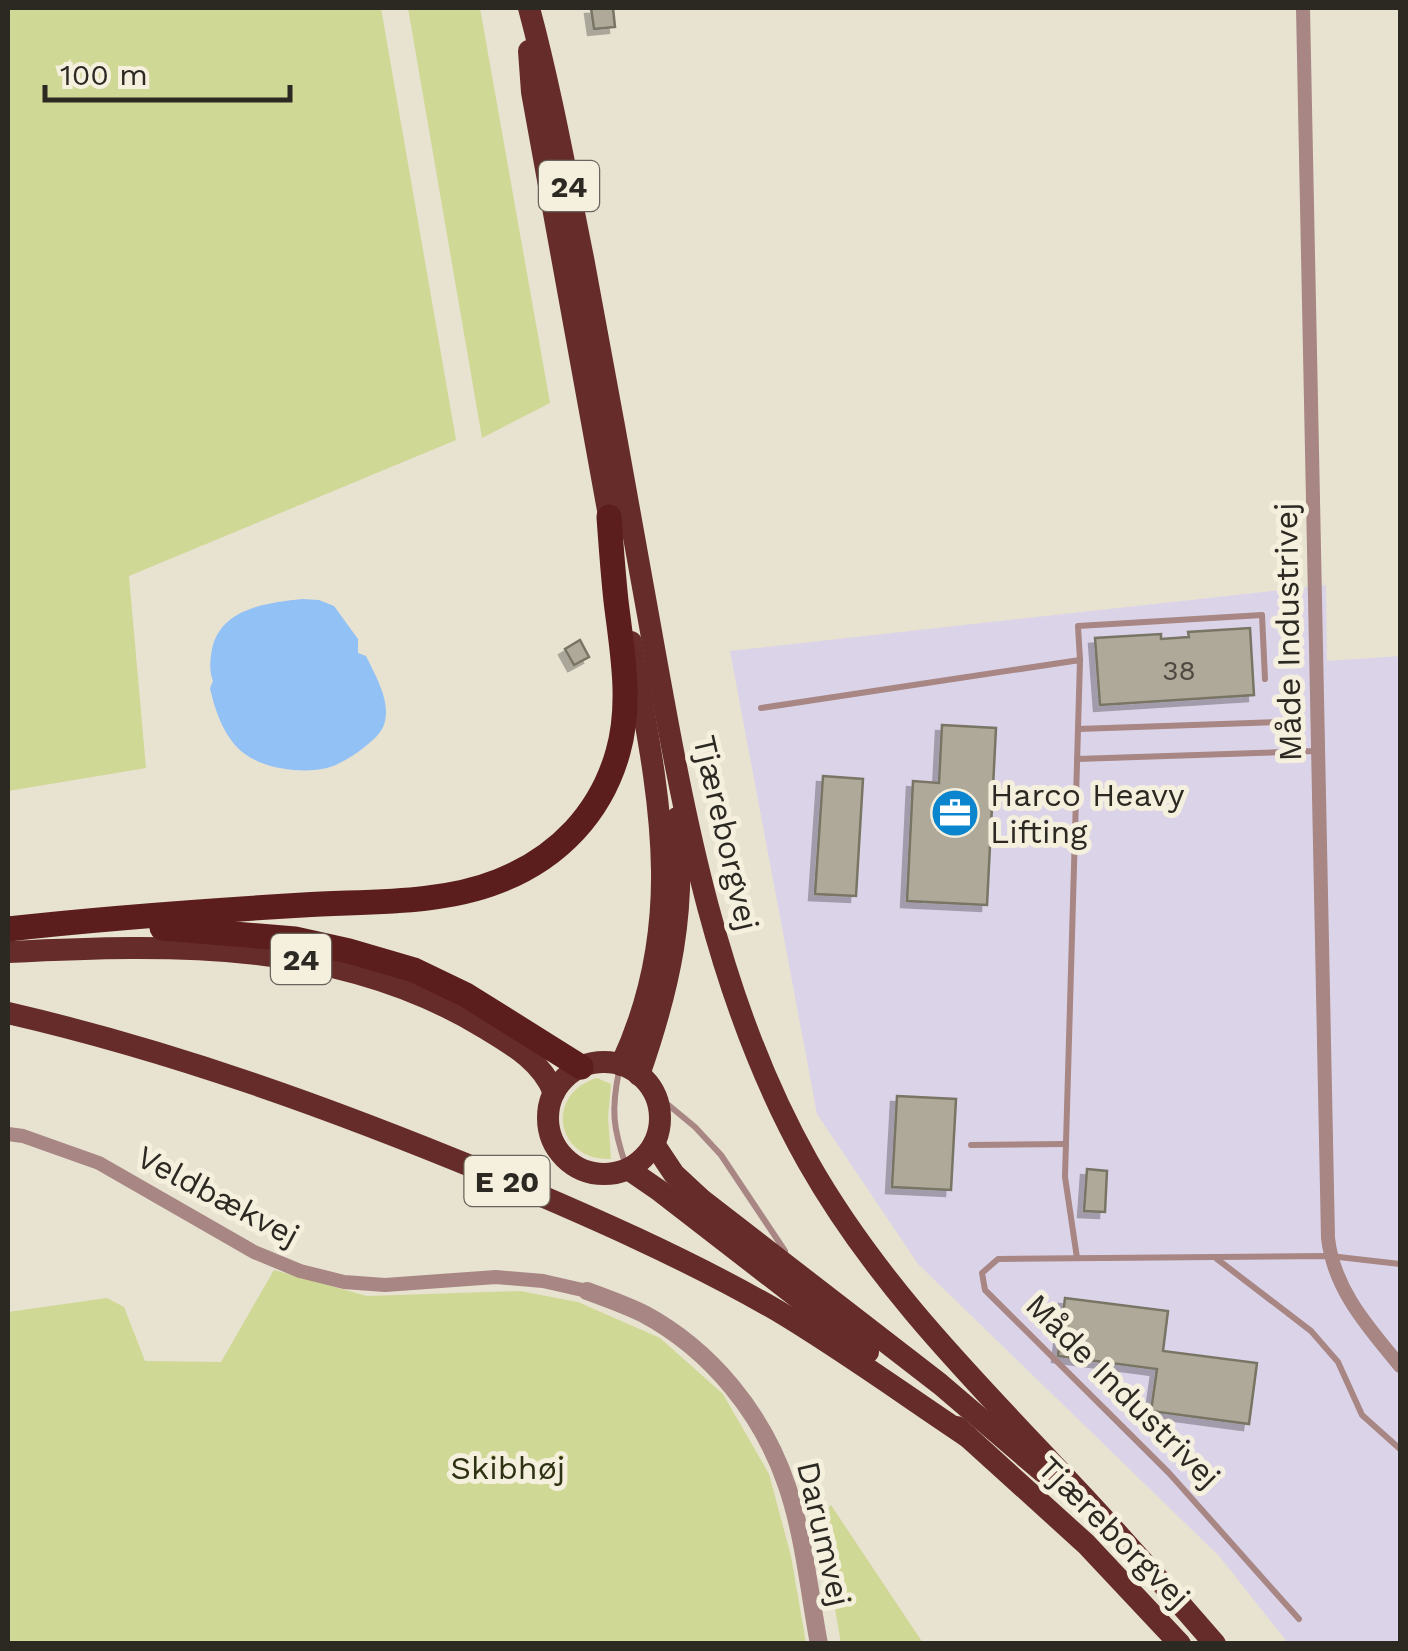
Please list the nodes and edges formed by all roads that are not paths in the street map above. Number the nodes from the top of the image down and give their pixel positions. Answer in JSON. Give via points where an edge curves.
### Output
{"nodes":[{"id":1,"x":527,"y":8,"type":"edge"},
{"id":2,"x":1303,"y":8,"type":"edge"},
{"id":3,"x":609,"y":517,"type":"junction"},
{"id":4,"x":1080,"y":660,"type":"junction"},
{"id":5,"x":1265,"y":678,"type":"dead end"},
{"id":6,"x":761,"y":708,"type":"dead end"},
{"id":7,"x":1280,"y":722,"type":"dead end"},
{"id":8,"x":668,"y":725,"type":"junction"},
{"id":9,"x":1078,"y":729,"type":"junction"},
{"id":10,"x":1318,"y":752,"type":"junction"},
{"id":11,"x":1077,"y":759,"type":"junction"},
{"id":12,"x":8,"y":930,"type":"edge"},
{"id":13,"x":8,"y":952,"type":"edge"},
{"id":14,"x":8,"y":1012,"type":"edge"},
{"id":15,"x":581,"y":1067,"type":"junction"},
{"id":16,"x":638,"y":1077,"type":"junction"},
{"id":17,"x":554,"y":1093,"type":"junction"},
{"id":18,"x":8,"y":1134,"type":"edge"},
{"id":19,"x":654,"y":1144,"type":"junction"},
{"id":20,"x":971,"y":1144,"type":"dead end"},
{"id":21,"x":1066,"y":1144,"type":"junction"},
{"id":22,"x":628,"y":1169,"type":"junction"},
{"id":23,"x":1330,"y":1256,"type":"junction"},
{"id":24,"x":1215,"y":1257,"type":"junction"},
{"id":25,"x":1077,"y":1258,"type":"junction"},
{"id":26,"x":1400,"y":1264,"type":"edge"},
{"id":27,"x":813,"y":1288,"type":"junction"},
{"id":28,"x":587,"y":1291,"type":"joint"},
{"id":29,"x":1400,"y":1366,"type":"edge"},
{"id":30,"x":968,"y":1437,"type":"junction"},
{"id":31,"x":1400,"y":1449,"type":"edge"},
{"id":32,"x":1133,"y":1549,"type":"junction"},
{"id":33,"x":1299,"y":1619,"type":"dead end"},
{"id":34,"x":819,"y":1644,"type":"edge"},
{"id":35,"x":1180,"y":1644,"type":"edge"},
{"id":36,"x":1215,"y":1644,"type":"edge"}],
"edges":[{"from":1,"to":3,"type":"highway","name":"Tjæreborgvej","number":"24","via":[[532,92]]},
{"from":1,"to":8,"type":"highway","name":"Tjæreborgvej","number":"24","via":[[550,87]]},
{"from":2,"to":10,"type":"street","name":"Måde Industrivej"},
{"from":3,"to":12,"type":"highway","via":[[624,721],[598,801],[556,850],[521,872],[462,892]]},
{"from":3,"to":16,"type":"highway","number":"24","via":[[662,835],[659,938],[635,1033]]},
{"from":4,"to":5,"type":"lane","via":[[1078,626],[1262,615]]},
{"from":4,"to":6,"type":"lane"},
{"from":4,"to":9,"type":"lane","name":"Måde Industrivej"},
{"from":7,"to":9,"type":"lane"},
{"from":8,"to":16,"type":"highway","number":"24","via":[[679,902],[662,1007]]},
{"from":8,"to":32,"type":"highway","name":"Tjæreborgvej","via":[[723,963],[760,1063],[808,1161],[938,1343]]},
{"from":9,"to":11,"type":"lane","name":"Måde Industrivej"},
{"from":10,"to":11,"type":"lane"},
{"from":10,"to":23,"type":"street","name":"Måde Industrivej"},
{"from":11,"to":21,"type":"lane","name":"Måde Industrivej"},
{"from":12,"to":15,"type":"highway","via":[[177,928],[295,938],[414,970]]},
{"from":13,"to":17,"type":"highway","number":"24","via":[[205,948],[296,958],[390,982],[472,1020],[530,1059]]},
{"from":14,"to":30,"type":"highway","number":"E 20","via":[[266,1087],[530,1191],[776,1310]]},
{"from":15,"to":16,"type":"highway","via":[[608,1062]]},
{"from":15,"to":17,"type":"highway"},
{"from":16,"to":19,"type":"highway","via":[[660,1118]]},
{"from":16,"to":22,"type":"lane","via":[[613,1100],[615,1136]]},
{"from":16,"to":27,"type":"lane","via":[[721,1155]]},
{"from":17,"to":22,"type":"highway","number":"E 20","via":[[548,1123],[559,1152],[598,1174]]},
{"from":18,"to":28,"type":"street","name":"Veldbækvej","via":[[98,1162],[254,1252],[300,1271],[386,1285],[496,1277]]},
{"from":19,"to":22,"type":"highway"},
{"from":19,"to":27,"type":"highway","name":"Tjæreborgvej","via":[[702,1200]]},
{"from":20,"to":21,"type":"lane"},
{"from":21,"to":25,"type":"lane","name":"Måde Industrivej"},
{"from":22,"to":30,"type":"highway","name":"Tjæreborgvej","number":"E 20","via":[[928,1398]]},
{"from":23,"to":24,"type":"lane","name":"Måde Industrivej"},
{"from":23,"to":26,"type":"lane"},
{"from":23,"to":29,"type":"street","name":"Måde Industrivej","via":[[1353,1306]]},
{"from":24,"to":25,"type":"lane","name":"Måde Industrivej"},
{"from":24,"to":31,"type":"lane","via":[[1311,1331],[1338,1362],[1362,1415]]},
{"from":25,"to":33,"type":"lane","name":"Måde Industrivej","via":[[998,1259],[982,1272],[985,1290],[1170,1473]]},
{"from":27,"to":32,"type":"highway","name":"Tjæreborgvej","via":[[940,1384]]},
{"from":28,"to":34,"type":"street","name":"Darumvej","via":[[643,1314],[686,1342],[728,1381],[757,1421],[791,1498]]},
{"from":30,"to":35,"type":"highway","name":"Tjæreborgvej","number":"E 20","via":[[1086,1544]]},
{"from":32,"to":36,"type":"highway","name":"Tjæreborgvej"}]}
